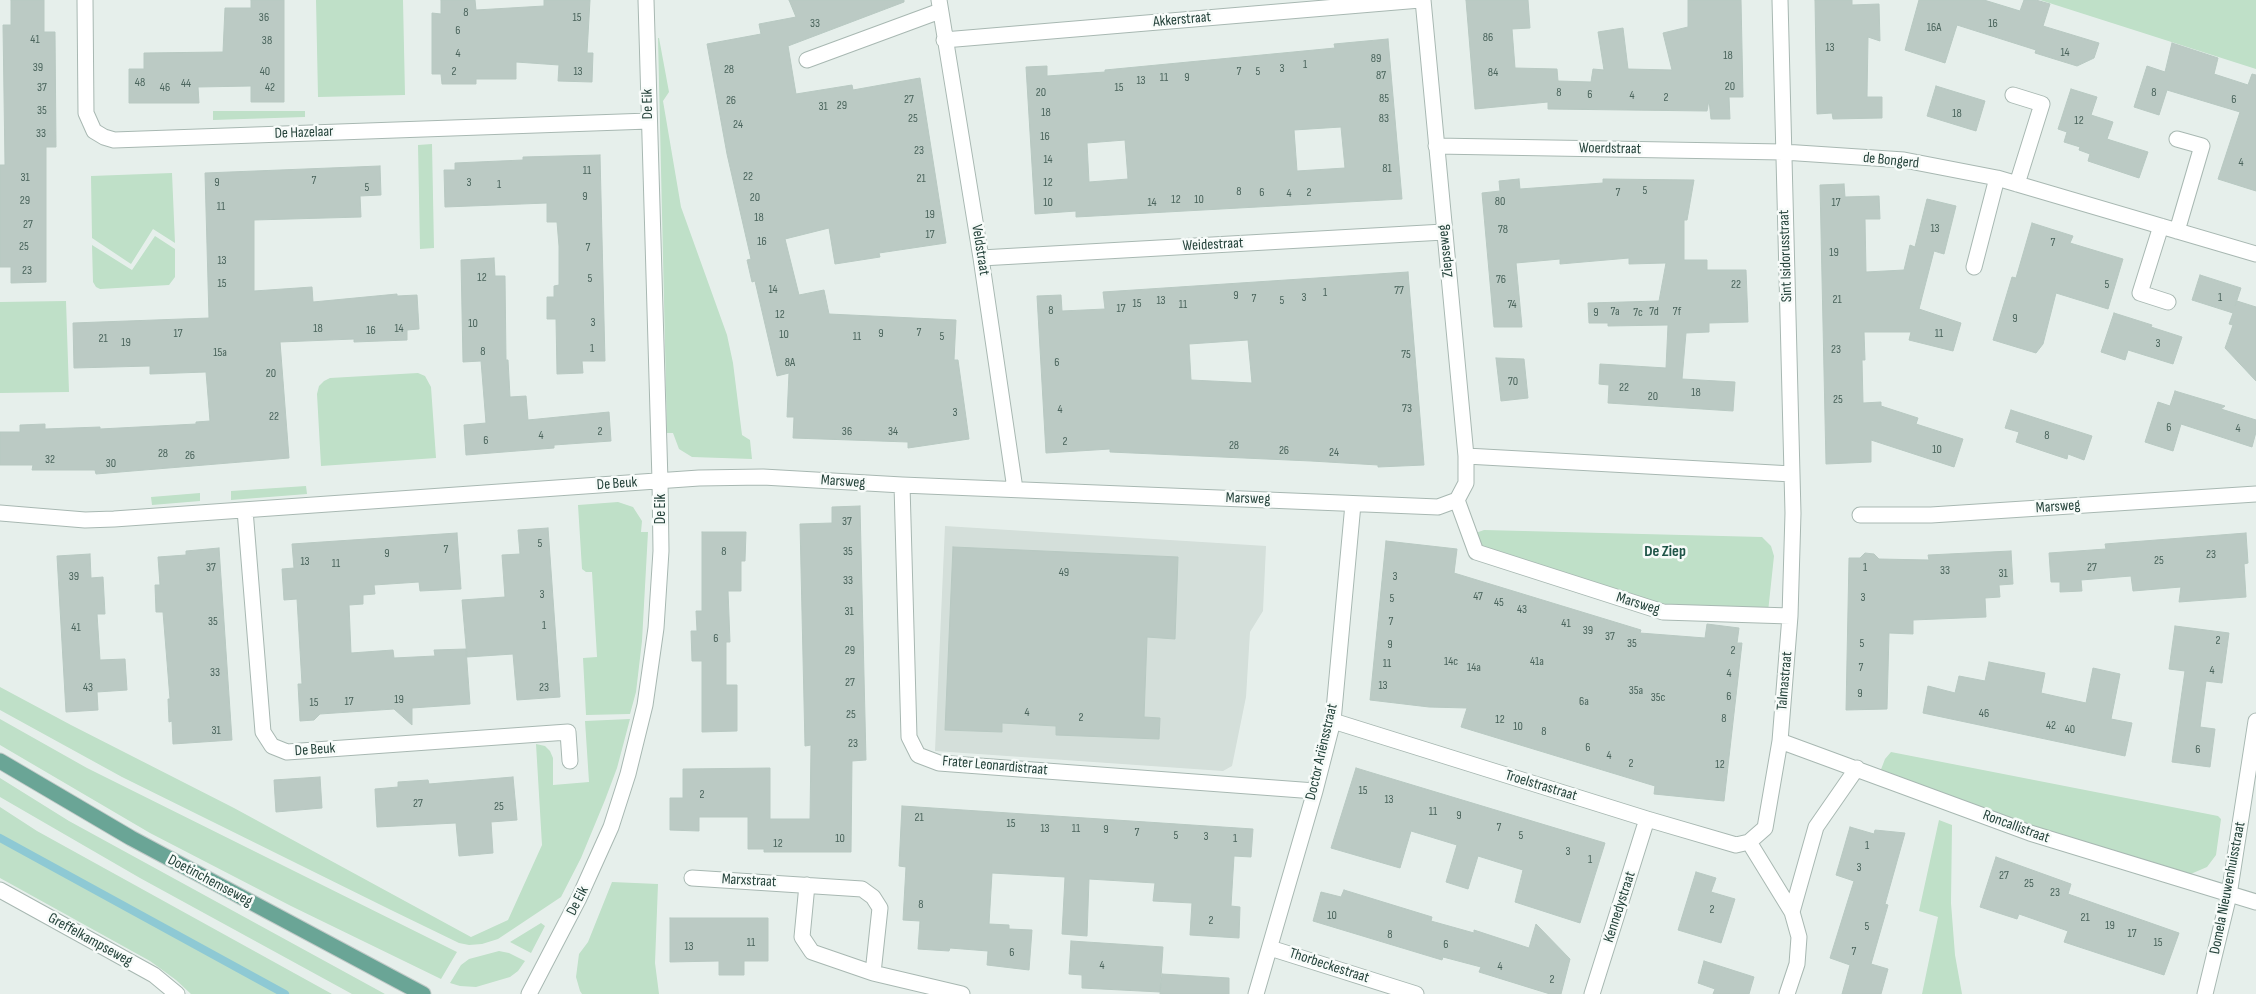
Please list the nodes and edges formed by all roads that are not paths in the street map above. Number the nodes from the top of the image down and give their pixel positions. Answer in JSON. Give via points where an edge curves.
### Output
{"nodes":[{"id":1,"x":85,"y":0,"type":"edge"},
{"id":2,"x":646,"y":0,"type":"edge"},
{"id":3,"x":1420,"y":0,"type":"edge"},
{"id":4,"x":1424,"y":0,"type":"edge"},
{"id":5,"x":1780,"y":0,"type":"edge"},
{"id":6,"x":939,"y":5,"type":"edge"},
{"id":7,"x":944,"y":40,"type":"junction"},
{"id":8,"x":807,"y":60,"type":"dead end"},
{"id":9,"x":2013,"y":95,"type":"dead end"},
{"id":10,"x":649,"y":121,"type":"junction"},
{"id":11,"x":2177,"y":139,"type":"dead end"},
{"id":12,"x":1436,"y":146,"type":"junction"},
{"id":13,"x":1783,"y":152,"type":"junction"},
{"id":14,"x":1997,"y":178,"type":"junction"},
{"id":15,"x":2017,"y":184,"type":"junction"},
{"id":16,"x":2161,"y":226,"type":"junction"},
{"id":17,"x":2177,"y":231,"type":"junction"},
{"id":18,"x":1444,"y":232,"type":"junction"},
{"id":19,"x":2256,"y":254,"type":"edge"},
{"id":20,"x":982,"y":258,"type":"junction"},
{"id":21,"x":1974,"y":266,"type":"dead end"},
{"id":22,"x":2168,"y":302,"type":"dead end"},
{"id":23,"x":1466,"y":456,"type":"junction"},
{"id":24,"x":1792,"y":474,"type":"junction"},
{"id":25,"x":660,"y":481,"type":"junction"},
{"id":26,"x":902,"y":486,"type":"junction"},
{"id":27,"x":1015,"y":489,"type":"junction"},
{"id":28,"x":2256,"y":494,"type":"edge"},
{"id":29,"x":1456,"y":500,"type":"junction"},
{"id":30,"x":1353,"y":504,"type":"junction"},
{"id":31,"x":246,"y":510,"type":"junction"},
{"id":32,"x":0,"y":512,"type":"edge"},
{"id":33,"x":1793,"y":513,"type":"joint"},
{"id":34,"x":1860,"y":515,"type":"dead end"},
{"id":35,"x":1790,"y":616,"type":"junction"},
{"id":36,"x":1333,"y":721,"type":"junction"},
{"id":37,"x":2256,"y":721,"type":"edge"},
{"id":38,"x":1780,"y":741,"type":"junction"},
{"id":39,"x":0,"y":760,"type":"edge"},
{"id":40,"x":570,"y":761,"type":"dead end"},
{"id":41,"x":1857,"y":768,"type":"junction"},
{"id":42,"x":1315,"y":791,"type":"junction"},
{"id":43,"x":1647,"y":819,"type":"junction"},
{"id":44,"x":1749,"y":842,"type":"junction"},
{"id":45,"x":692,"y":878,"type":"dead end"},
{"id":46,"x":807,"y":885,"type":"junction"},
{"id":47,"x":0,"y":890,"type":"edge"},
{"id":48,"x":2229,"y":895,"type":"junction"},
{"id":49,"x":2256,"y":902,"type":"edge"},
{"id":50,"x":1792,"y":912,"type":"junction"},
{"id":51,"x":1270,"y":948,"type":"junction"},
{"id":52,"x":872,"y":973,"type":"junction"},
{"id":53,"x":177,"y":994,"type":"edge"},
{"id":54,"x":424,"y":994,"type":"edge"},
{"id":55,"x":529,"y":994,"type":"edge"},
{"id":56,"x":962,"y":994,"type":"edge"},
{"id":57,"x":1256,"y":994,"type":"edge"},
{"id":58,"x":1416,"y":994,"type":"edge"},
{"id":59,"x":1592,"y":994,"type":"edge"},
{"id":60,"x":1787,"y":994,"type":"edge"},
{"id":61,"x":2206,"y":994,"type":"edge"}],
"edges":[{"from":1,"to":10,"type":"street","name":"De Hazelaar","via":[[86,113],[94,132],[109,139]]},
{"from":2,"to":10,"type":"street","name":"De Eik"},
{"from":3,"to":7,"type":"street","name":"Akkerstraat"},
{"from":4,"to":12,"type":"street","name":"Ziepseweg"},
{"from":5,"to":13,"type":"street","name":"Sint Isidorusstraat"},
{"from":6,"to":7,"type":"street","name":"Veldstraat"},
{"from":6,"to":8,"type":"street","name":"Veldstraat"},
{"from":7,"to":20,"type":"street","name":"Veldstraat"},
{"from":9,"to":15,"type":"street","via":[[2042,104]]},
{"from":10,"to":25,"type":"street","name":"De Eik"},
{"from":11,"to":17,"type":"street","via":[[2202,146]]},
{"from":12,"to":13,"type":"street","name":"Woerdstraat"},
{"from":12,"to":18,"type":"street","name":"Ziepseweg"},
{"from":13,"to":14,"type":"street","name":"de Bongerd","via":[[1904,160]]},
{"from":13,"to":24,"type":"street","name":"Sint Isidorusstraat"},
{"from":14,"to":15,"type":"street","name":"de Bongerd"},
{"from":14,"to":21,"type":"street"},
{"from":15,"to":16,"type":"street","name":"de Bongerd"},
{"from":16,"to":17,"type":"street","name":"de Bongerd"},
{"from":16,"to":22,"type":"street","via":[[2140,293]]},
{"from":17,"to":19,"type":"street","name":"de Bongerd"},
{"from":18,"to":20,"type":"street","name":"Weidestraat"},
{"from":18,"to":23,"type":"street","name":"Ziepseweg"},
{"from":20,"to":27,"type":"street","name":"Veldstraat"},
{"from":23,"to":24,"type":"street"},
{"from":23,"to":29,"type":"street","name":"Ziepseweg","via":[[1466,483]]},
{"from":24,"to":33,"type":"street","name":"Sint Isidorusstraat"},
{"from":25,"to":26,"type":"street","name":"Marsweg","via":[[763,477]]},
{"from":25,"to":31,"type":"street","name":"De Beuk"},
{"from":25,"to":55,"type":"street","name":"De Eik","via":[[661,551],[656,628],[645,705],[628,774],[590,877]]},
{"from":26,"to":27,"type":"street","name":"Marsweg"},
{"from":26,"to":42,"type":"street","name":"Frater Leonardistraat","via":[[909,737],[918,755],[939,763]]},
{"from":27,"to":30,"type":"street","name":"Marsweg"},
{"from":28,"to":34,"type":"street","name":"Marsweg","via":[[1931,516]]},
{"from":29,"to":30,"type":"street","name":"Marsweg","via":[[1438,507]]},
{"from":29,"to":35,"type":"street","name":"Marsweg","via":[[1476,552],[1663,612]]},
{"from":30,"to":36,"type":"street","name":"Doctor Ariënsstraat"},
{"from":31,"to":32,"type":"street","name":"De Beuk","via":[[85,520]]},
{"from":31,"to":40,"type":"street","name":"De Beuk","via":[[263,732],[272,746],[287,752],[568,732]]},
{"from":33,"to":35,"type":"street","name":"Talmastraat"},
{"from":35,"to":38,"type":"street","name":"Talmastraat"},
{"from":36,"to":42,"type":"street","name":"Doctor Ariënsstraat"},
{"from":36,"to":43,"type":"street","name":"Troelstrastraat"},
{"from":37,"to":48,"type":"street","name":"Domela Nieuwenhuisstraat"},
{"from":38,"to":41,"type":"street","name":"Roncallistraat"},
{"from":38,"to":44,"type":"street","name":"Talmastraat","via":[[1765,828]]},
{"from":39,"to":54,"type":"main road","name":"Doetinchemseweg","via":[[131,838]]},
{"from":41,"to":48,"type":"street","name":"Roncallistraat","via":[[2030,833]]},
{"from":41,"to":50,"type":"street","via":[[1816,827]]},
{"from":42,"to":51,"type":"street","name":"Doctor Ariënsstraat"},
{"from":43,"to":44,"type":"street","name":"Troelstrastraat","via":[[1736,845]]},
{"from":43,"to":59,"type":"street","name":"Kennedystraat"},
{"from":44,"to":50,"type":"street"},
{"from":45,"to":46,"type":"street","name":"Marxstraat"},
{"from":46,"to":52,"type":"street","via":[[802,937],[812,952]]},
{"from":46,"to":52,"type":"street","name":"Marxstraat","via":[[862,889],[873,897],[880,908]]},
{"from":47,"to":53,"type":"street","name":"Greffelkampseweg","via":[[154,975]]},
{"from":48,"to":49,"type":"street","name":"Roncallistraat"},
{"from":48,"to":61,"type":"street","name":"Domela Nieuwenhuisstraat"},
{"from":50,"to":60,"type":"street","via":[[1799,937],[1796,964]]},
{"from":51,"to":57,"type":"street","name":"Doctor Ariënsstraat"},
{"from":51,"to":58,"type":"street","name":"Thorbeckestraat"},
{"from":52,"to":56,"type":"street"}]}
